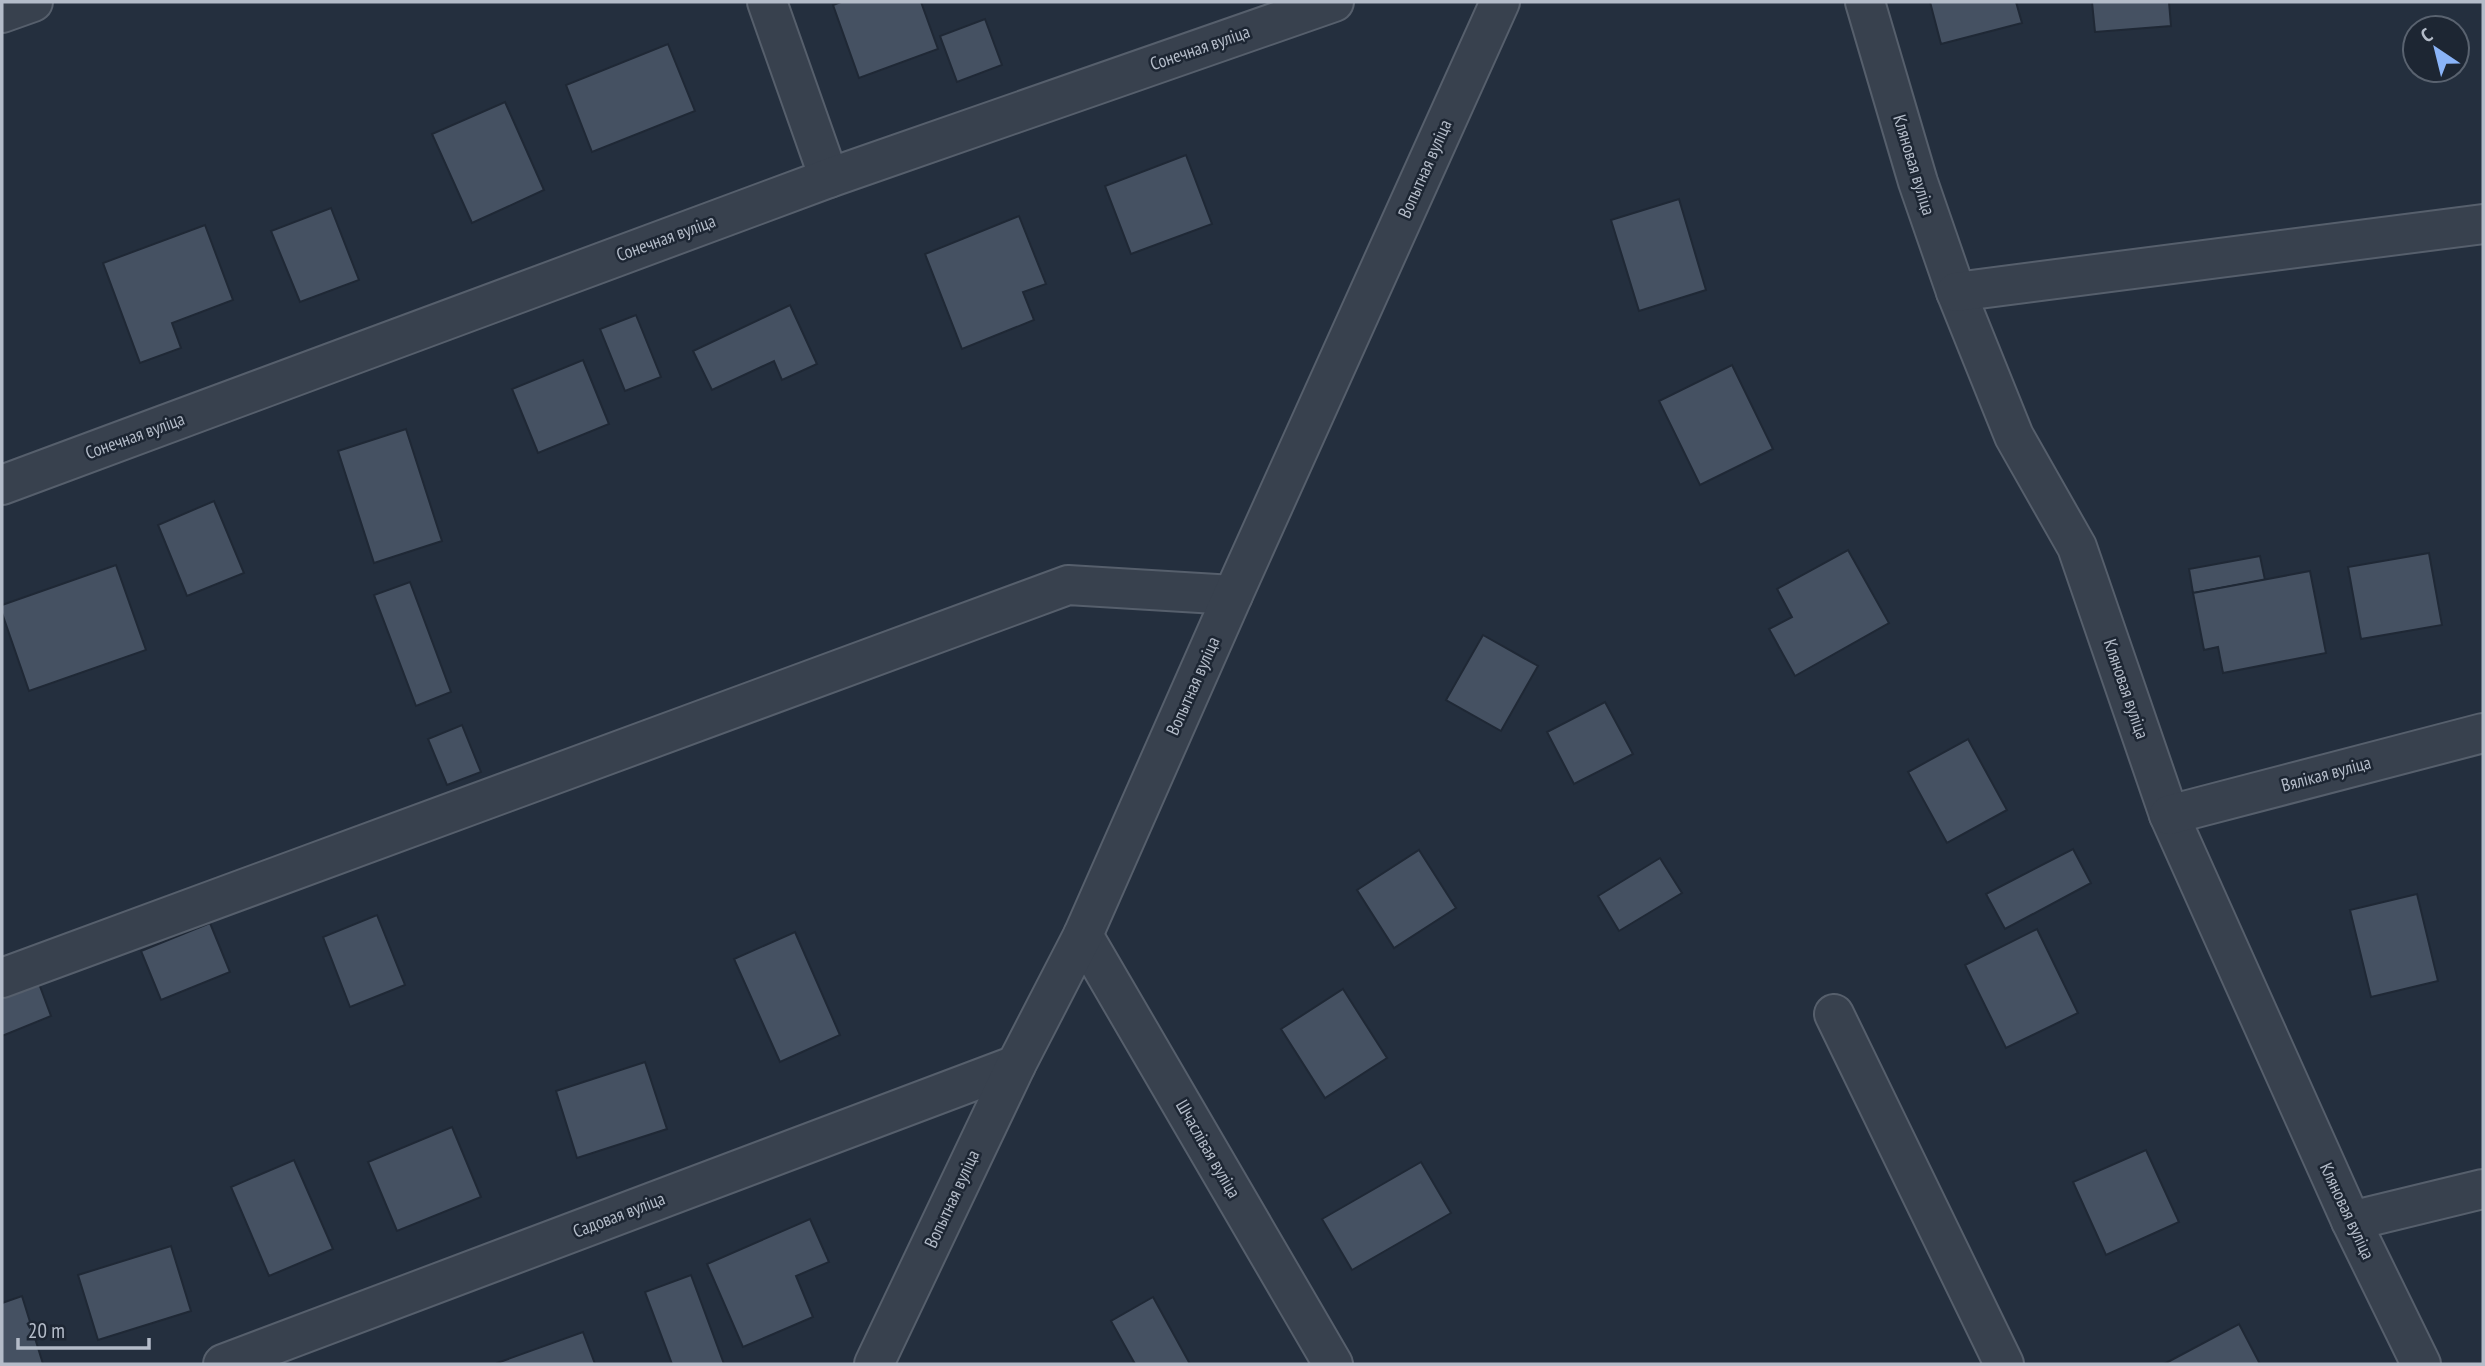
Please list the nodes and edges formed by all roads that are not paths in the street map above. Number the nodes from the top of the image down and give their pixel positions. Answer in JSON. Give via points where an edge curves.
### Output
{"nodes":[{"id":1,"x":33,"y":2,"type":"edge"},
{"id":2,"x":766,"y":2,"type":"edge"},
{"id":3,"x":1334,"y":2,"type":"edge"},
{"id":4,"x":1500,"y":2,"type":"edge"},
{"id":5,"x":1865,"y":2,"type":"edge"},
{"id":6,"x":2,"y":13,"type":"edge"},
{"id":7,"x":829,"y":178,"type":"junction"},
{"id":8,"x":2483,"y":224,"type":"edge"},
{"id":9,"x":1956,"y":292,"type":"junction"},
{"id":10,"x":2,"y":485,"type":"edge"},
{"id":11,"x":1233,"y":595,"type":"junction"},
{"id":12,"x":2483,"y":733,"type":"edge"},
{"id":13,"x":2169,"y":815,"type":"junction"},
{"id":14,"x":1083,"y":934,"type":"junction"},
{"id":15,"x":2,"y":978,"type":"edge"},
{"id":16,"x":1834,"y":1014,"type":"dead end"},
{"id":17,"x":1016,"y":1065,"type":"junction"},
{"id":18,"x":2483,"y":1189,"type":"edge"},
{"id":19,"x":2351,"y":1221,"type":"junction"},
{"id":20,"x":223,"y":1364,"type":"edge"},
{"id":21,"x":874,"y":1364,"type":"edge"},
{"id":22,"x":1333,"y":1364,"type":"edge"},
{"id":23,"x":2004,"y":1364,"type":"edge"},
{"id":24,"x":2421,"y":1364,"type":"edge"}],
"edges":[{"from":1,"to":6,"type":"street"},
{"from":2,"to":7,"type":"street"},
{"from":3,"to":7,"type":"street","name":"Сонечная вуліца"},
{"from":4,"to":11,"type":"street","name":"Вопытная вуліца"},
{"from":5,"to":9,"type":"street","name":"Кляновая вуліца"},
{"from":7,"to":10,"type":"street","name":"Сонечная вуліца"},
{"from":8,"to":9,"type":"street"},
{"from":9,"to":13,"type":"street","name":"Кляновая вуліца","via":[[2014,436],[2077,547]]},
{"from":11,"to":14,"type":"street","name":"Вопытная вуліца"},
{"from":11,"to":15,"type":"street","via":[[1068,584]]},
{"from":12,"to":13,"type":"street","name":"Вялікая вуліца"},
{"from":13,"to":19,"type":"street","name":"Кляновая вуліца"},
{"from":14,"to":17,"type":"street","name":"Вопытная вуліца"},
{"from":14,"to":22,"type":"street","name":"Шчаслівая вуліца"},
{"from":16,"to":23,"type":"street"},
{"from":17,"to":20,"type":"street","name":"Садовая вуліца"},
{"from":17,"to":21,"type":"street","name":"Вопытная вуліца"},
{"from":18,"to":19,"type":"street"},
{"from":19,"to":24,"type":"street","name":"Кляновая вуліца"}]}
